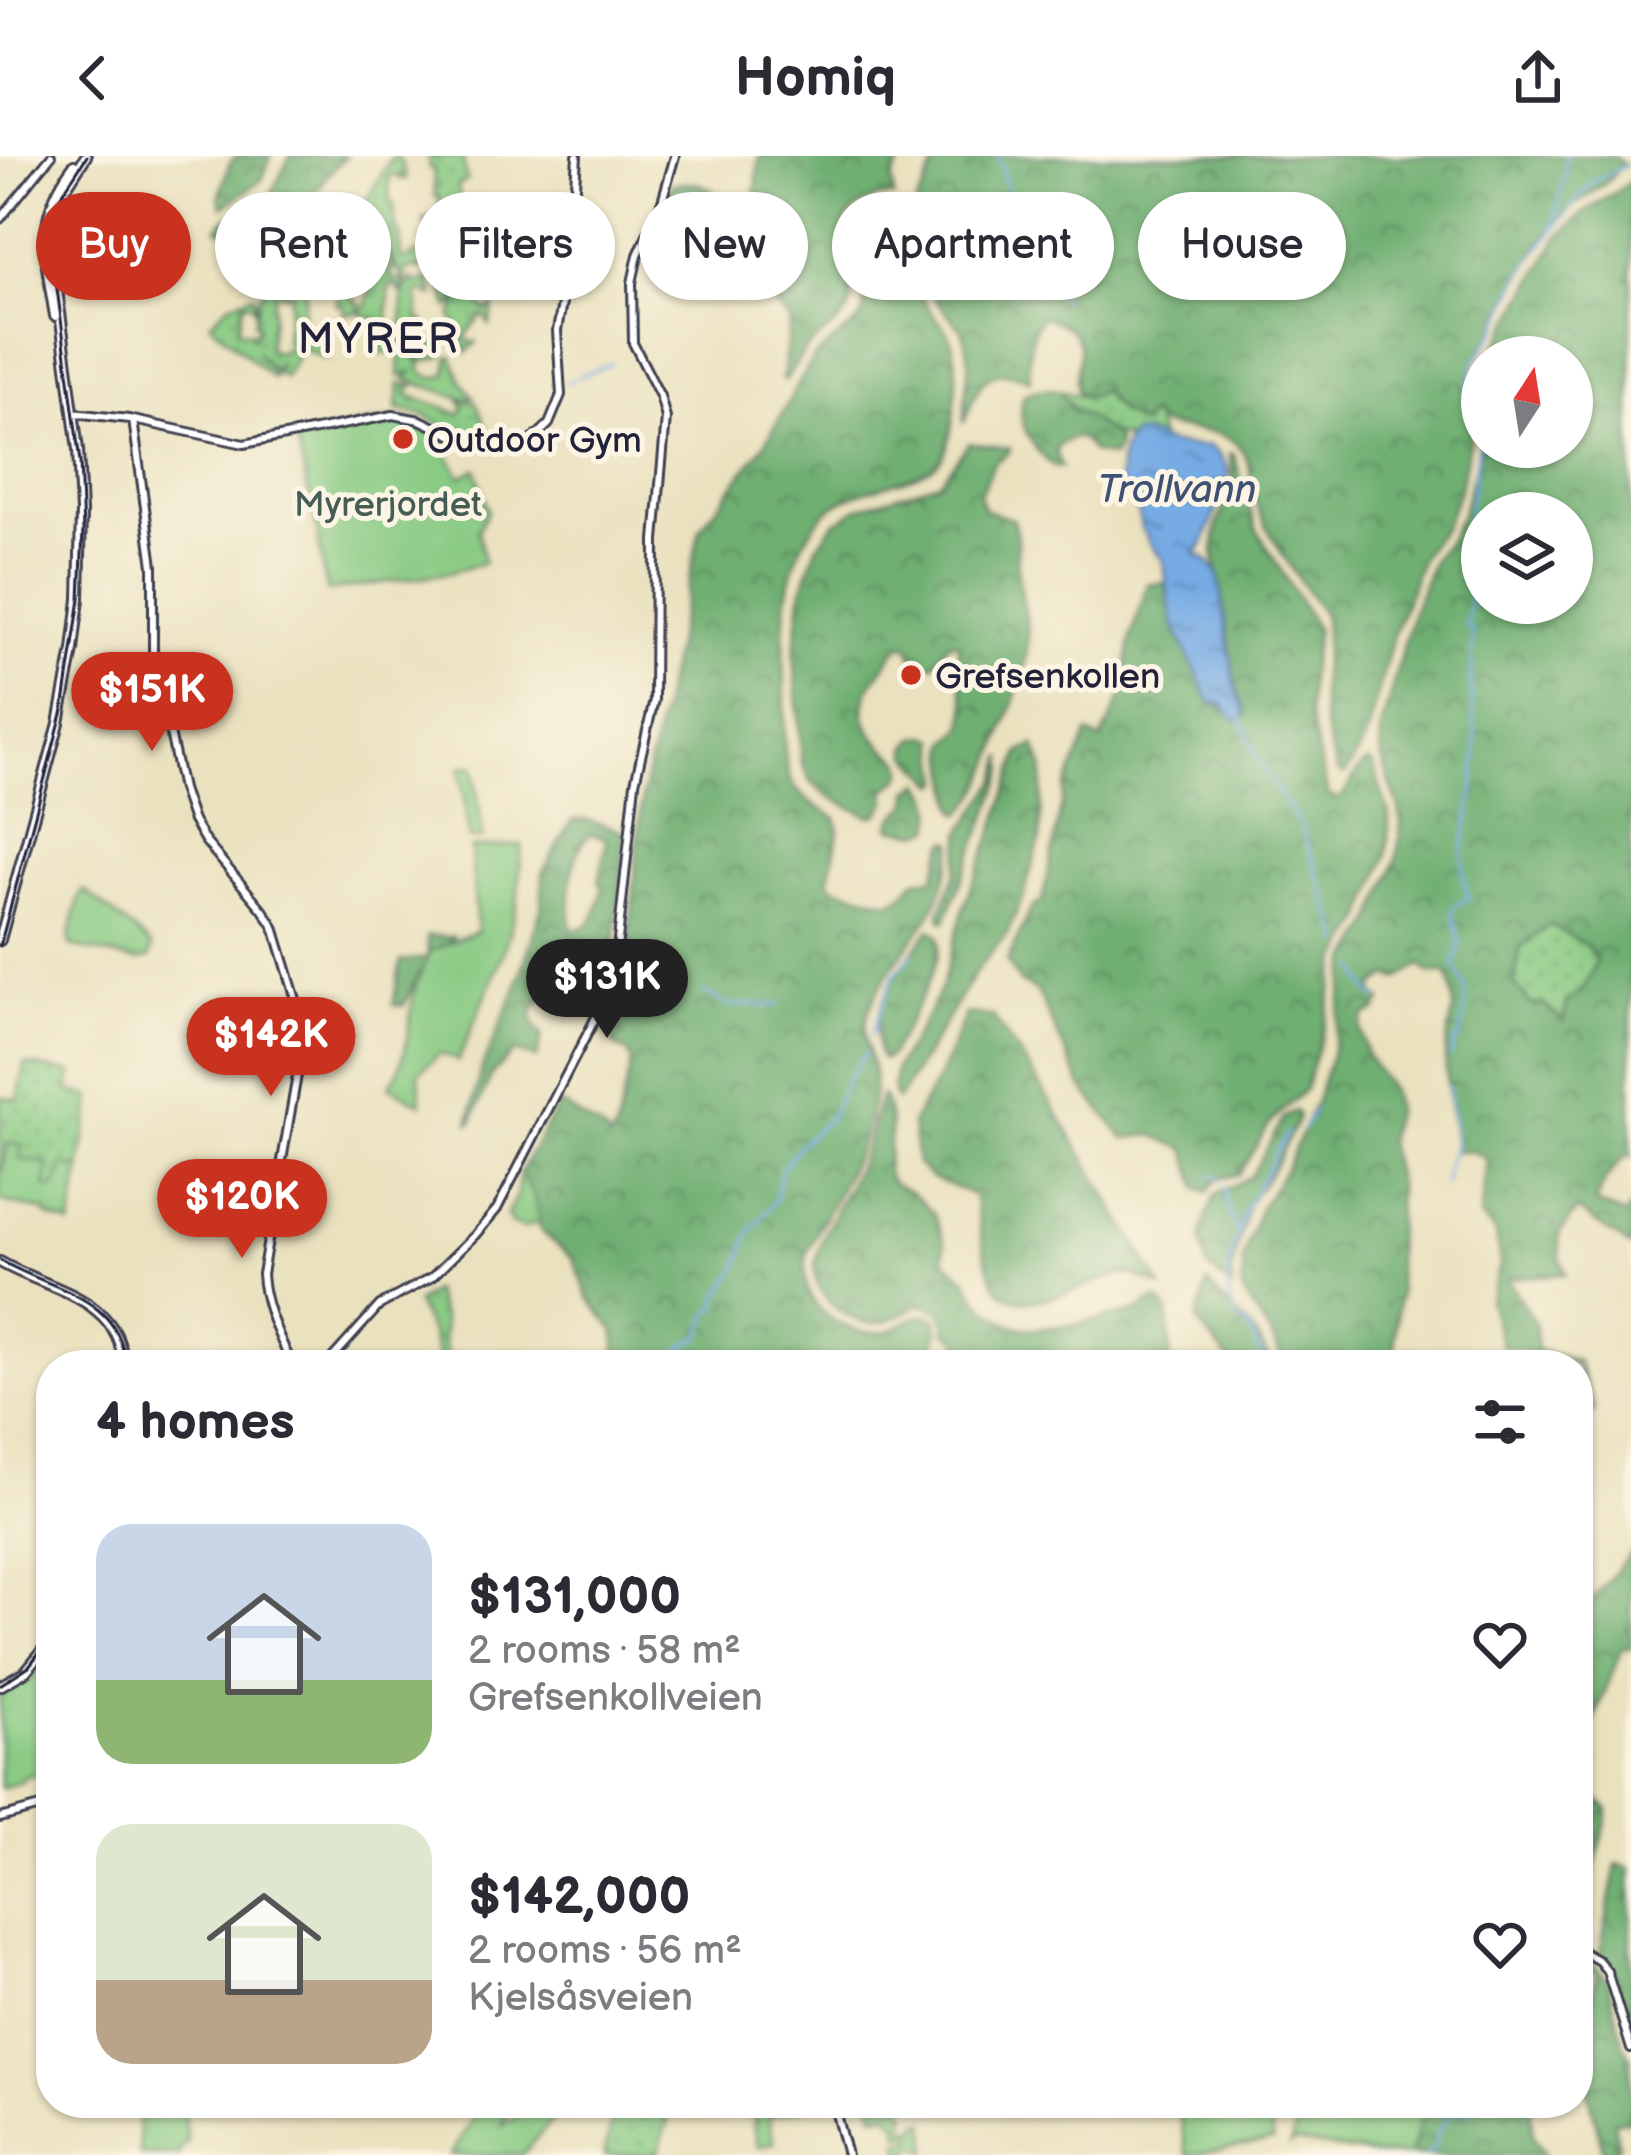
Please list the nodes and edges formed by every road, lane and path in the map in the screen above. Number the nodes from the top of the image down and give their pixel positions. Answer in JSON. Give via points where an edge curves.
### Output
{"nodes":[{"id":1,"x":51,"y":156,"type":"edge"},
{"id":2,"x":85,"y":156,"type":"edge"},
{"id":3,"x":577,"y":156,"type":"edge"},
{"id":4,"x":675,"y":156,"type":"edge"},
{"id":5,"x":0,"y":219,"type":"edge"},
{"id":6,"x":74,"y":413,"type":"junction"},
{"id":7,"x":133,"y":420,"type":"junction"},
{"id":8,"x":0,"y":940,"type":"edge"},
{"id":9,"x":0,"y":1262,"type":"edge"},
{"id":10,"x":120,"y":1350,"type":"edge"},
{"id":11,"x":286,"y":1350,"type":"edge"},
{"id":12,"x":340,"y":1350,"type":"edge"},
{"id":13,"x":36,"y":1660,"type":"edge"},
{"id":14,"x":0,"y":1686,"type":"edge"},
{"id":15,"x":36,"y":1808,"type":"edge"},
{"id":16,"x":0,"y":1818,"type":"edge"},
{"id":17,"x":1593,"y":1958,"type":"edge"},
{"id":18,"x":1631,"y":2049,"type":"edge"},
{"id":19,"x":837,"y":2118,"type":"edge"},
{"id":20,"x":847,"y":2155,"type":"edge"}],
"edges":[{"from":1,"to":5,"type":"street"},
{"from":2,"to":6,"type":"main road","via":[[56,191],[44,233]]},
{"from":3,"to":7,"type":"street","via":[[557,331],[561,395],[532,441],[479,448],[393,415],[244,445]]},
{"from":4,"to":12,"type":"street","via":[[632,288],[633,343],[665,418],[654,700],[603,1004],[491,1217],[432,1276],[380,1305]]},
{"from":6,"to":7,"type":"street"},
{"from":6,"to":8,"type":"main road","via":[[81,512],[74,641]]},
{"from":7,"to":11,"type":"street","via":[[153,566],[153,653],[181,786],[205,841],[271,921],[302,1022],[262,1274]]},
{"from":9,"to":10,"type":"main road","via":[[100,1312]]},
{"from":13,"to":14,"type":"main road"},
{"from":15,"to":16,"type":"street"},
{"from":17,"to":18,"type":"street","via":[[1607,1971]]},
{"from":19,"to":20,"type":"street"}]}
